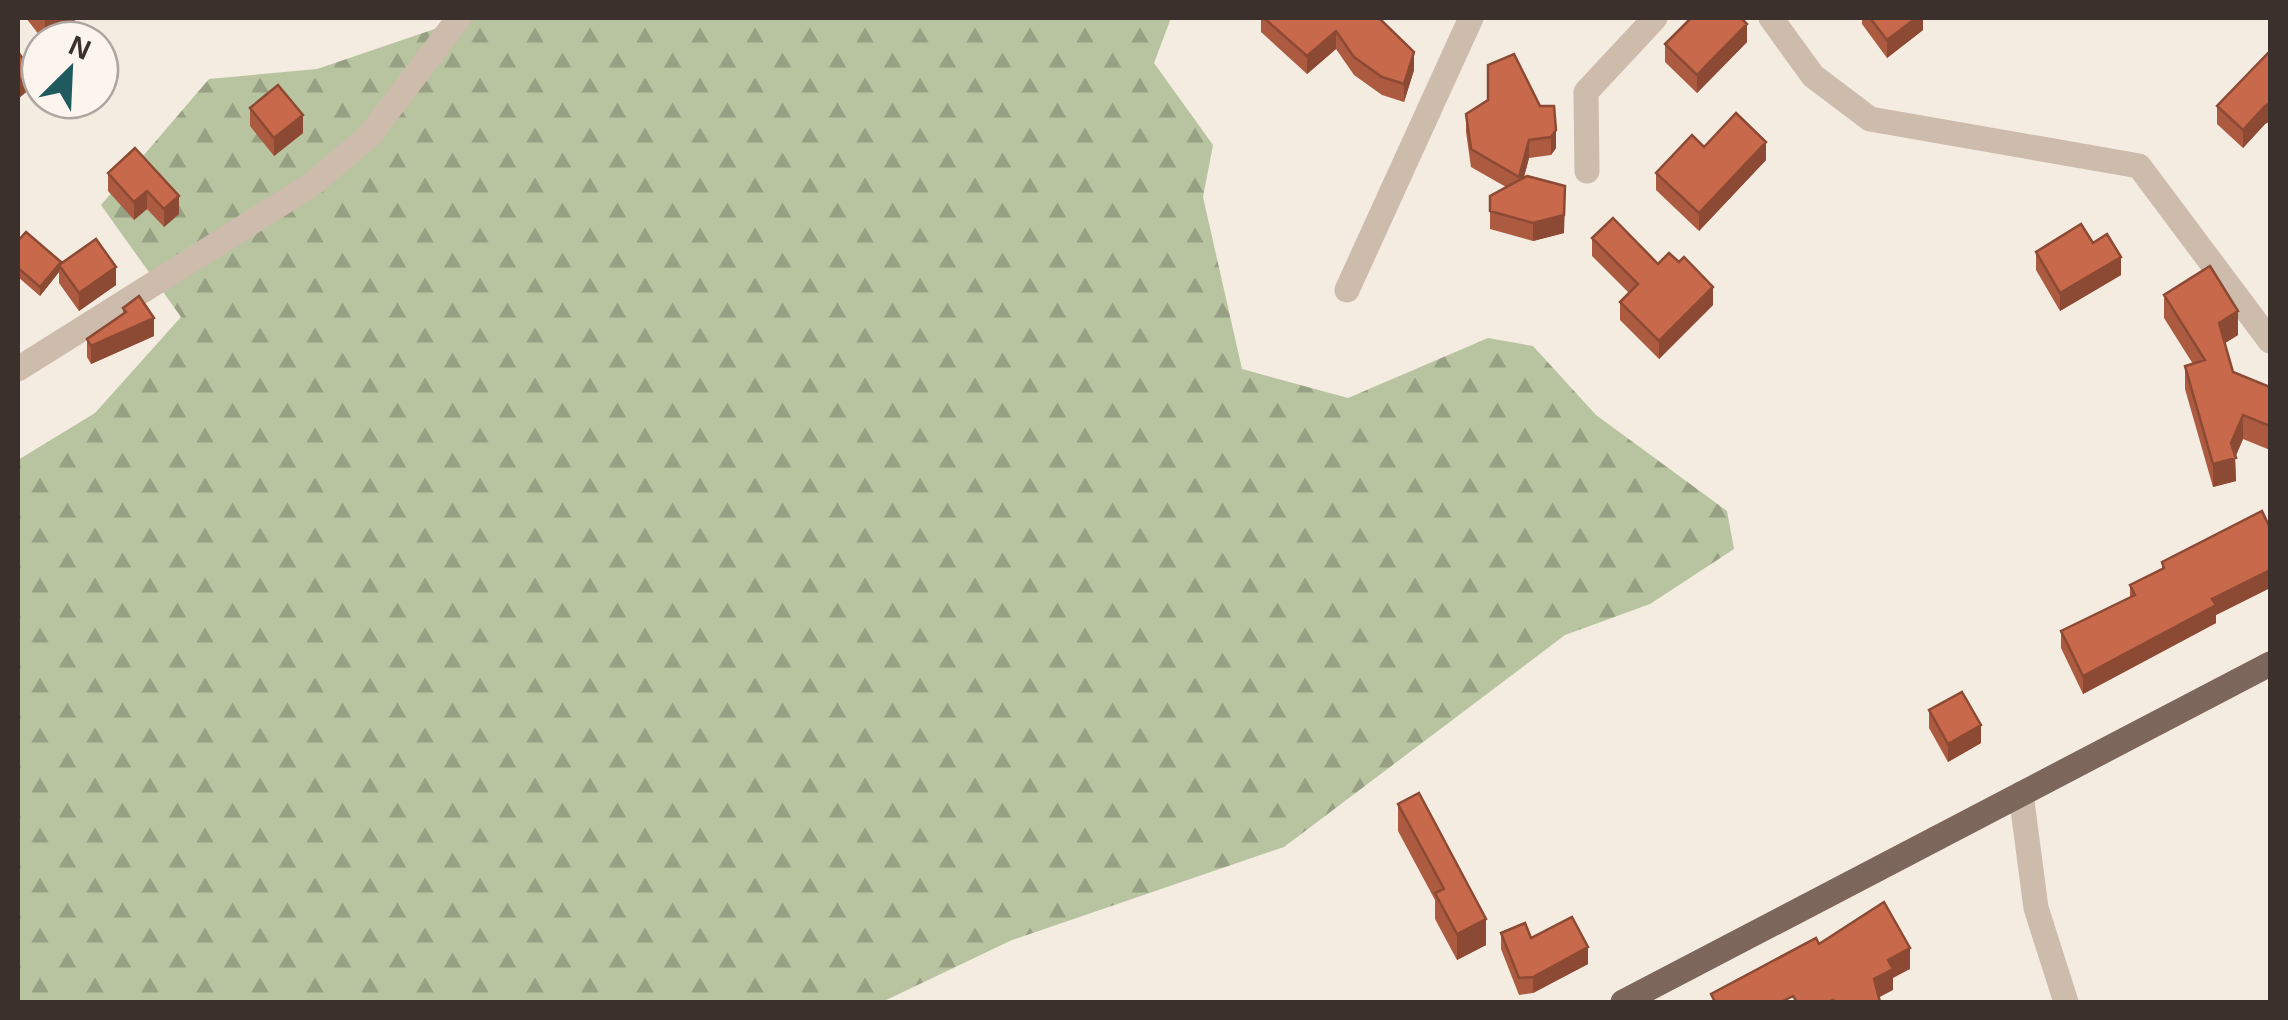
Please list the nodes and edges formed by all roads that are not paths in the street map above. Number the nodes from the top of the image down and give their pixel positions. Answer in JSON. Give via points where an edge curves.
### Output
{"nodes":[{"id":1,"x":459,"y":18,"type":"edge"},
{"id":2,"x":1471,"y":18,"type":"edge"},
{"id":3,"x":1656,"y":18,"type":"edge"},
{"id":4,"x":1771,"y":18,"type":"edge"},
{"id":5,"x":1587,"y":170,"type":"dead end"},
{"id":6,"x":1346,"y":290,"type":"dead end"},
{"id":7,"x":2270,"y":341,"type":"edge"},
{"id":8,"x":18,"y":369,"type":"edge"},
{"id":9,"x":2270,"y":664,"type":"edge"},
{"id":10,"x":2021,"y":794,"type":"junction"},
{"id":11,"x":1623,"y":1002,"type":"edge"},
{"id":12,"x":2066,"y":1002,"type":"edge"}],
"edges":[{"from":1,"to":8,"type":"street","via":[[369,136],[311,186]]},
{"from":2,"to":6,"type":"street"},
{"from":3,"to":5,"type":"street","via":[[1586,92]]},
{"from":4,"to":7,"type":"street","via":[[1812,76],[1870,119],[2139,166]]},
{"from":9,"to":10,"type":"main road"},
{"from":10,"to":11,"type":"main road"},
{"from":10,"to":12,"type":"street","via":[[2036,908]]}]}
